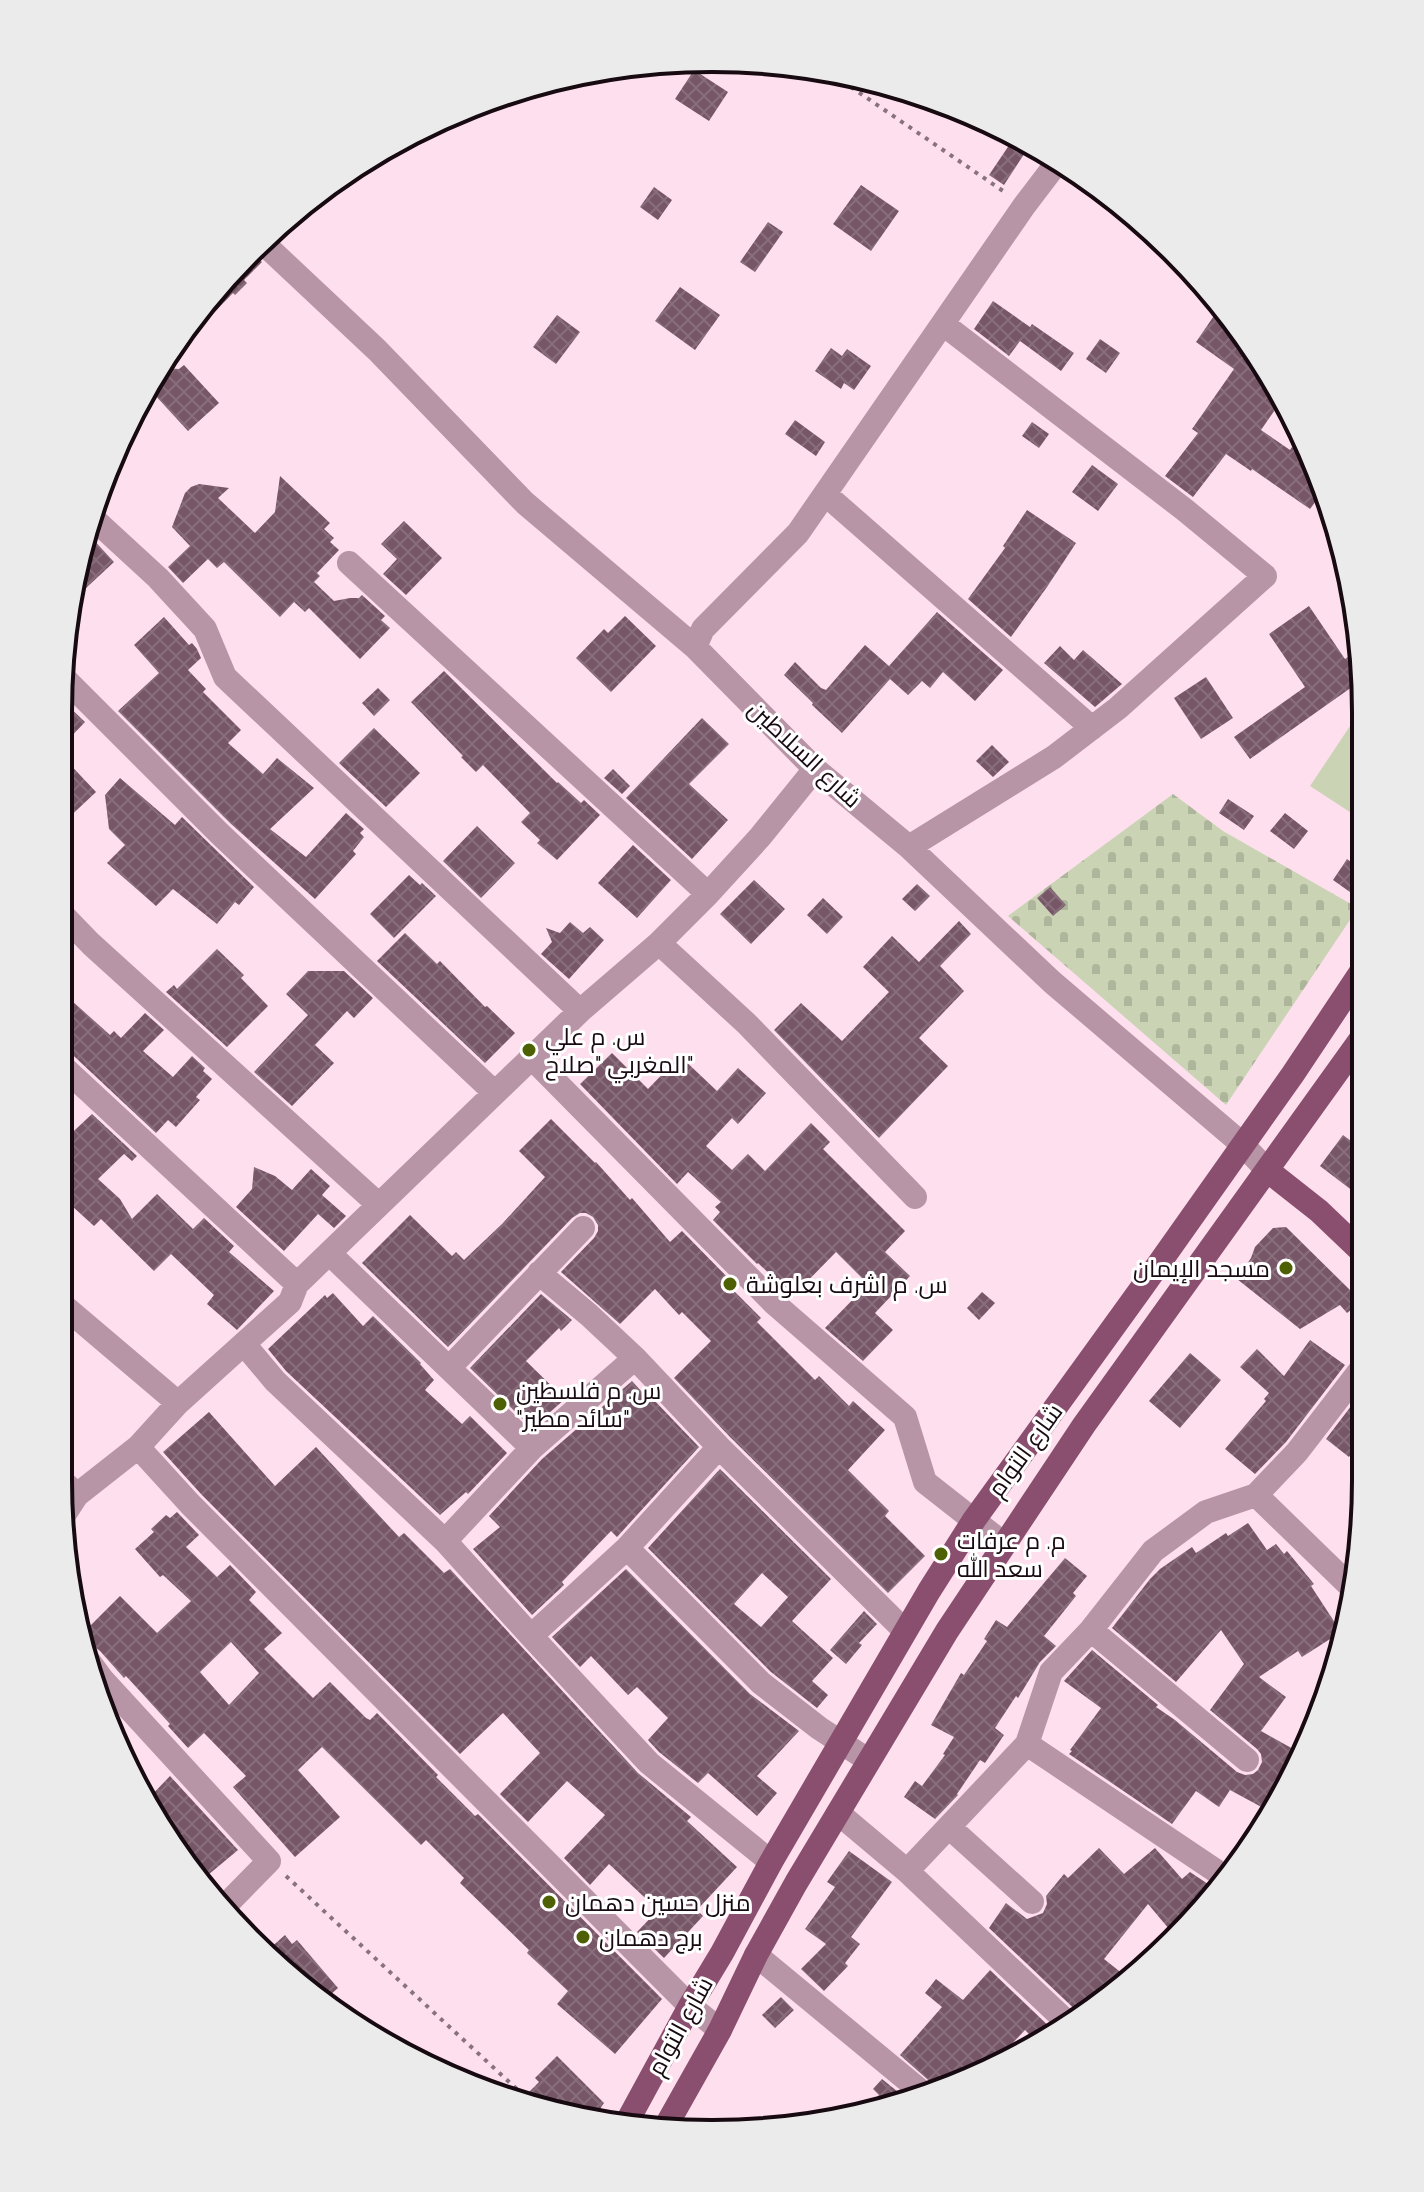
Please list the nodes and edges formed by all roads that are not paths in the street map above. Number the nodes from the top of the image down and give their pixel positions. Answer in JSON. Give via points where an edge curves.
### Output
{"nodes":[{"id":1,"x":1051,"y":170,"type":"edge"},
{"id":2,"x":270,"y":249,"type":"edge"},
{"id":3,"x":943,"y":324,"type":"junction"},
{"id":4,"x":825,"y":494,"type":"junction"},
{"id":5,"x":100,"y":525,"type":"edge"},
{"id":6,"x":349,"y":563,"type":"dead end"},
{"id":7,"x":695,"y":647,"type":"junction"},
{"id":8,"x":73,"y":687,"type":"edge"},
{"id":9,"x":1092,"y":728,"type":"junction"},
{"id":10,"x":815,"y":769,"type":"junction"},
{"id":11,"x":909,"y":847,"type":"junction"},
{"id":12,"x":708,"y":894,"type":"junction"},
{"id":13,"x":72,"y":924,"type":"edge"},
{"id":14,"x":659,"y":943,"type":"junction"},
{"id":15,"x":1352,"y":985,"type":"edge"},
{"id":16,"x":580,"y":1011,"type":"junction"},
{"id":17,"x":1352,"y":1051,"type":"edge"},
{"id":18,"x":532,"y":1058,"type":"junction"},
{"id":19,"x":72,"y":1075,"type":"edge"},
{"id":20,"x":495,"y":1093,"type":"junction"},
{"id":21,"x":1242,"y":1144,"type":"junction"},
{"id":22,"x":1267,"y":1170,"type":"junction"},
{"id":23,"x":915,"y":1197,"type":"dead end"},
{"id":24,"x":379,"y":1205,"type":"junction"},
{"id":25,"x":583,"y":1228,"type":"dead end"},
{"id":26,"x":1352,"y":1242,"type":"edge"},
{"id":27,"x":329,"y":1253,"type":"junction"},
{"id":28,"x":539,"y":1273,"type":"junction"},
{"id":29,"x":297,"y":1284,"type":"junction"},
{"id":30,"x":72,"y":1313,"type":"edge"},
{"id":31,"x":244,"y":1344,"type":"junction"},
{"id":32,"x":635,"y":1358,"type":"junction"},
{"id":33,"x":449,"y":1368,"type":"junction"},
{"id":34,"x":1352,"y":1381,"type":"edge"},
{"id":35,"x":178,"y":1403,"type":"junction"},
{"id":36,"x":138,"y":1447,"type":"junction"},
{"id":37,"x":719,"y":1447,"type":"junction"},
{"id":38,"x":532,"y":1448,"type":"junction"},
{"id":39,"x":1256,"y":1495,"type":"junction"},
{"id":40,"x":73,"y":1503,"type":"edge"},
{"id":41,"x":974,"y":1520,"type":"junction"},
{"id":42,"x":445,"y":1541,"type":"junction"},
{"id":43,"x":1004,"y":1544,"type":"junction"},
{"id":44,"x":627,"y":1548,"type":"junction"},
{"id":45,"x":1344,"y":1580,"type":"edge"},
{"id":46,"x":1091,"y":1630,"type":"junction"},
{"id":47,"x":905,"y":1631,"type":"junction"},
{"id":48,"x":531,"y":1636,"type":"junction"},
{"id":49,"x":105,"y":1682,"type":"edge"},
{"id":50,"x":841,"y":1742,"type":"junction"},
{"id":51,"x":1027,"y":1744,"type":"junction"},
{"id":52,"x":868,"y":1760,"type":"junction"},
{"id":53,"x":1247,"y":1760,"type":"dead end"},
{"id":54,"x":838,"y":1813,"type":"junction"},
{"id":55,"x":949,"y":1827,"type":"junction"},
{"id":56,"x":771,"y":1862,"type":"junction"},
{"id":57,"x":907,"y":1871,"type":"junction"},
{"id":58,"x":1218,"y":1872,"type":"edge"},
{"id":59,"x":230,"y":1901,"type":"edge"},
{"id":60,"x":1032,"y":1902,"type":"dead end"},
{"id":61,"x":756,"y":1955,"type":"junction"},
{"id":62,"x":690,"y":2006,"type":"junction"},
{"id":63,"x":1061,"y":2016,"type":"edge"},
{"id":64,"x":720,"y":2030,"type":"junction"},
{"id":65,"x":915,"y":2087,"type":"edge"},
{"id":66,"x":631,"y":2115,"type":"edge"},
{"id":67,"x":670,"y":2119,"type":"edge"}],
"edges":[{"from":1,"to":3,"type":"street"},
{"from":2,"to":7,"type":"street","name":"شارع السلاطين","via":[[377,350],[525,503]]},
{"from":3,"to":4,"type":"street"},
{"from":3,"to":9,"type":"street","via":[[1265,576]]},
{"from":4,"to":7,"type":"street","via":[[798,533],[703,629]]},
{"from":4,"to":9,"type":"street"},
{"from":5,"to":16,"type":"street","via":[[205,629],[225,677]]},
{"from":6,"to":12,"type":"street"},
{"from":7,"to":10,"type":"street","name":"شارع السلاطين"},
{"from":8,"to":20,"type":"street","via":[[220,834]]},
{"from":9,"to":11,"type":"street"},
{"from":10,"to":11,"type":"street","name":"شارع السلاطين"},
{"from":10,"to":12,"type":"street"},
{"from":11,"to":21,"type":"street","name":"شارع السلاطين","via":[[1052,982]]},
{"from":12,"to":14,"type":"street"},
{"from":13,"to":24,"type":"street"},
{"from":14,"to":16,"type":"street"},
{"from":14,"to":23,"type":"street","via":[[746,1023]]},
{"from":15,"to":21,"type":"main road","name":"شارع التوام"},
{"from":16,"to":18,"type":"street"},
{"from":17,"to":22,"type":"main road","name":"شارع التوام"},
{"from":18,"to":20,"type":"street"},
{"from":18,"to":41,"type":"street","via":[[775,1304],[905,1417],[925,1482]]},
{"from":19,"to":29,"type":"street"},
{"from":20,"to":24,"type":"street"},
{"from":21,"to":22,"type":"street","name":"شارع السلاطين"},
{"from":21,"to":41,"type":"main road","name":"شارع التوام"},
{"from":22,"to":26,"type":"main road","name":"شارع السلاطين"},
{"from":22,"to":43,"type":"main road","name":"شارع التوام"},
{"from":24,"to":27,"type":"street"},
{"from":25,"to":28,"type":"street"},
{"from":27,"to":29,"type":"street"},
{"from":27,"to":33,"type":"street"},
{"from":28,"to":32,"type":"street"},
{"from":28,"to":33,"type":"street"},
{"from":29,"to":31,"type":"street","via":[[290,1302]]},
{"from":30,"to":35,"type":"street"},
{"from":31,"to":35,"type":"street"},
{"from":31,"to":42,"type":"street","via":[[275,1381]]},
{"from":32,"to":37,"type":"street"},
{"from":32,"to":38,"type":"street"},
{"from":33,"to":38,"type":"street"},
{"from":34,"to":39,"type":"street"},
{"from":35,"to":36,"type":"street"},
{"from":36,"to":40,"type":"street"},
{"from":36,"to":62,"type":"street"},
{"from":37,"to":44,"type":"street"},
{"from":37,"to":47,"type":"street"},
{"from":38,"to":42,"type":"street"},
{"from":39,"to":45,"type":"street"},
{"from":39,"to":46,"type":"street","via":[[1206,1512],[1153,1551]]},
{"from":41,"to":43,"type":"street"},
{"from":41,"to":47,"type":"main road","name":"شارع التوام"},
{"from":42,"to":48,"type":"street"},
{"from":43,"to":52,"type":"main road","name":"شارع التوام"},
{"from":44,"to":48,"type":"street"},
{"from":44,"to":50,"type":"street","via":[[761,1683]]},
{"from":46,"to":51,"type":"street","via":[[1051,1672]]},
{"from":46,"to":53,"type":"street"},
{"from":47,"to":50,"type":"main road","name":"شارع التوام"},
{"from":48,"to":56,"type":"street","via":[[649,1763]]},
{"from":49,"to":59,"type":"street","via":[[269,1861]]},
{"from":50,"to":52,"type":"street"},
{"from":50,"to":56,"type":"main road","name":"شارع التوام"},
{"from":51,"to":55,"type":"street"},
{"from":51,"to":58,"type":"street"},
{"from":52,"to":54,"type":"main road","name":"شارع التوام"},
{"from":54,"to":57,"type":"street"},
{"from":54,"to":61,"type":"main road","name":"شارع التوام"},
{"from":55,"to":57,"type":"street"},
{"from":55,"to":60,"type":"street"},
{"from":56,"to":62,"type":"main road","name":"شارع التوام"},
{"from":57,"to":63,"type":"street"},
{"from":61,"to":64,"type":"main road","name":"شارع التوام"},
{"from":61,"to":65,"type":"street"},
{"from":62,"to":64,"type":"street"},
{"from":62,"to":66,"type":"main road","name":"شارع التوام"},
{"from":64,"to":67,"type":"main road","name":"شارع التوام"}]}
